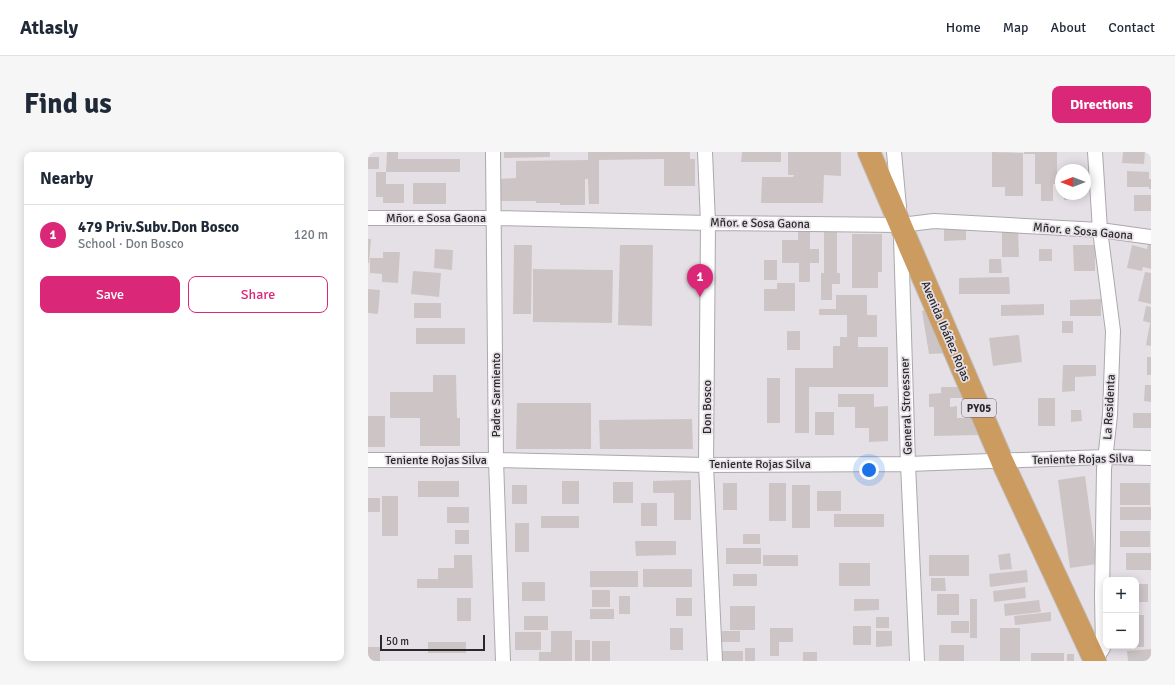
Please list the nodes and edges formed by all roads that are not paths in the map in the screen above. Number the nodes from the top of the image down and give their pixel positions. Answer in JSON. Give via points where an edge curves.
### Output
{"nodes":[{"id":1,"x":493,"y":152,"type":"edge"},
{"id":2,"x":705,"y":152,"type":"edge"},
{"id":3,"x":869,"y":152,"type":"edge"},
{"id":4,"x":894,"y":152,"type":"edge"},
{"id":5,"x":1095,"y":152,"type":"edge"},
{"id":6,"x":368,"y":218,"type":"edge"},
{"id":7,"x":495,"y":218,"type":"junction"},
{"id":8,"x":708,"y":223,"type":"junction"},
{"id":9,"x":901,"y":225,"type":"junction"},
{"id":10,"x":1100,"y":230,"type":"junction"},
{"id":11,"x":1151,"y":237,"type":"edge"},
{"id":12,"x":1106,"y":457,"type":"junction"},
{"id":13,"x":1151,"y":458,"type":"edge"},
{"id":14,"x":368,"y":460,"type":"edge"},
{"id":15,"x":496,"y":460,"type":"junction"},
{"id":16,"x":1002,"y":461,"type":"junction"},
{"id":17,"x":908,"y":464,"type":"junction"},
{"id":18,"x":706,"y":465,"type":"junction"},
{"id":19,"x":503,"y":661,"type":"edge"},
{"id":20,"x":715,"y":661,"type":"edge"},
{"id":21,"x":917,"y":661,"type":"edge"},
{"id":22,"x":1095,"y":661,"type":"edge"}],
"edges":[{"from":1,"to":7,"type":"street","name":"Padre Sarmiento"},
{"from":2,"to":8,"type":"street","name":"Don Bosco"},
{"from":3,"to":9,"type":"highway","name":"Avenida Ibáñez Rojas","number":"PY05"},
{"from":4,"to":9,"type":"street","name":"General Stroessner"},
{"from":5,"to":10,"type":"street","name":"La Residenta"},
{"from":6,"to":7,"type":"street","name":"Mñor. e Sosa Gaona"},
{"from":7,"to":8,"type":"street","name":"Mñor. e Sosa Gaona"},
{"from":7,"to":15,"type":"street","name":"Padre Sarmiento"},
{"from":8,"to":9,"type":"street","name":"Mñor. e Sosa Gaona"},
{"from":8,"to":18,"type":"street","name":"Don Bosco"},
{"from":9,"to":10,"type":"street","name":"Mñor. e Sosa Gaona","via":[[934,221]]},
{"from":9,"to":16,"type":"highway","name":"Avenida Ibáñez Rojas","number":"PY05"},
{"from":9,"to":17,"type":"street","name":"General Stroessner"},
{"from":10,"to":11,"type":"street","name":"Mñor. e Sosa Gaona"},
{"from":10,"to":12,"type":"street","name":"La Residenta","via":[[1113,331]]},
{"from":12,"to":13,"type":"street","name":"Teniente Rojas Silva"},
{"from":12,"to":16,"type":"street","name":"Teniente Rojas Silva"},
{"from":12,"to":22,"type":"street","name":"La Residenta","via":[[1103,648]]},
{"from":14,"to":15,"type":"street","name":"Teniente Rojas Silva"},
{"from":15,"to":18,"type":"street","name":"Teniente Rojas Silva"},
{"from":15,"to":19,"type":"street","name":"Padre Sarmiento"},
{"from":16,"to":17,"type":"street","name":"Teniente Rojas Silva"},
{"from":16,"to":22,"type":"highway","name":"Avenida Ibáñez Rojas","number":"PY05"},
{"from":17,"to":18,"type":"street","name":"Teniente Rojas Silva"},
{"from":17,"to":21,"type":"street","name":"General Stroessner"},
{"from":18,"to":20,"type":"street","name":"Don Bosco"}]}
